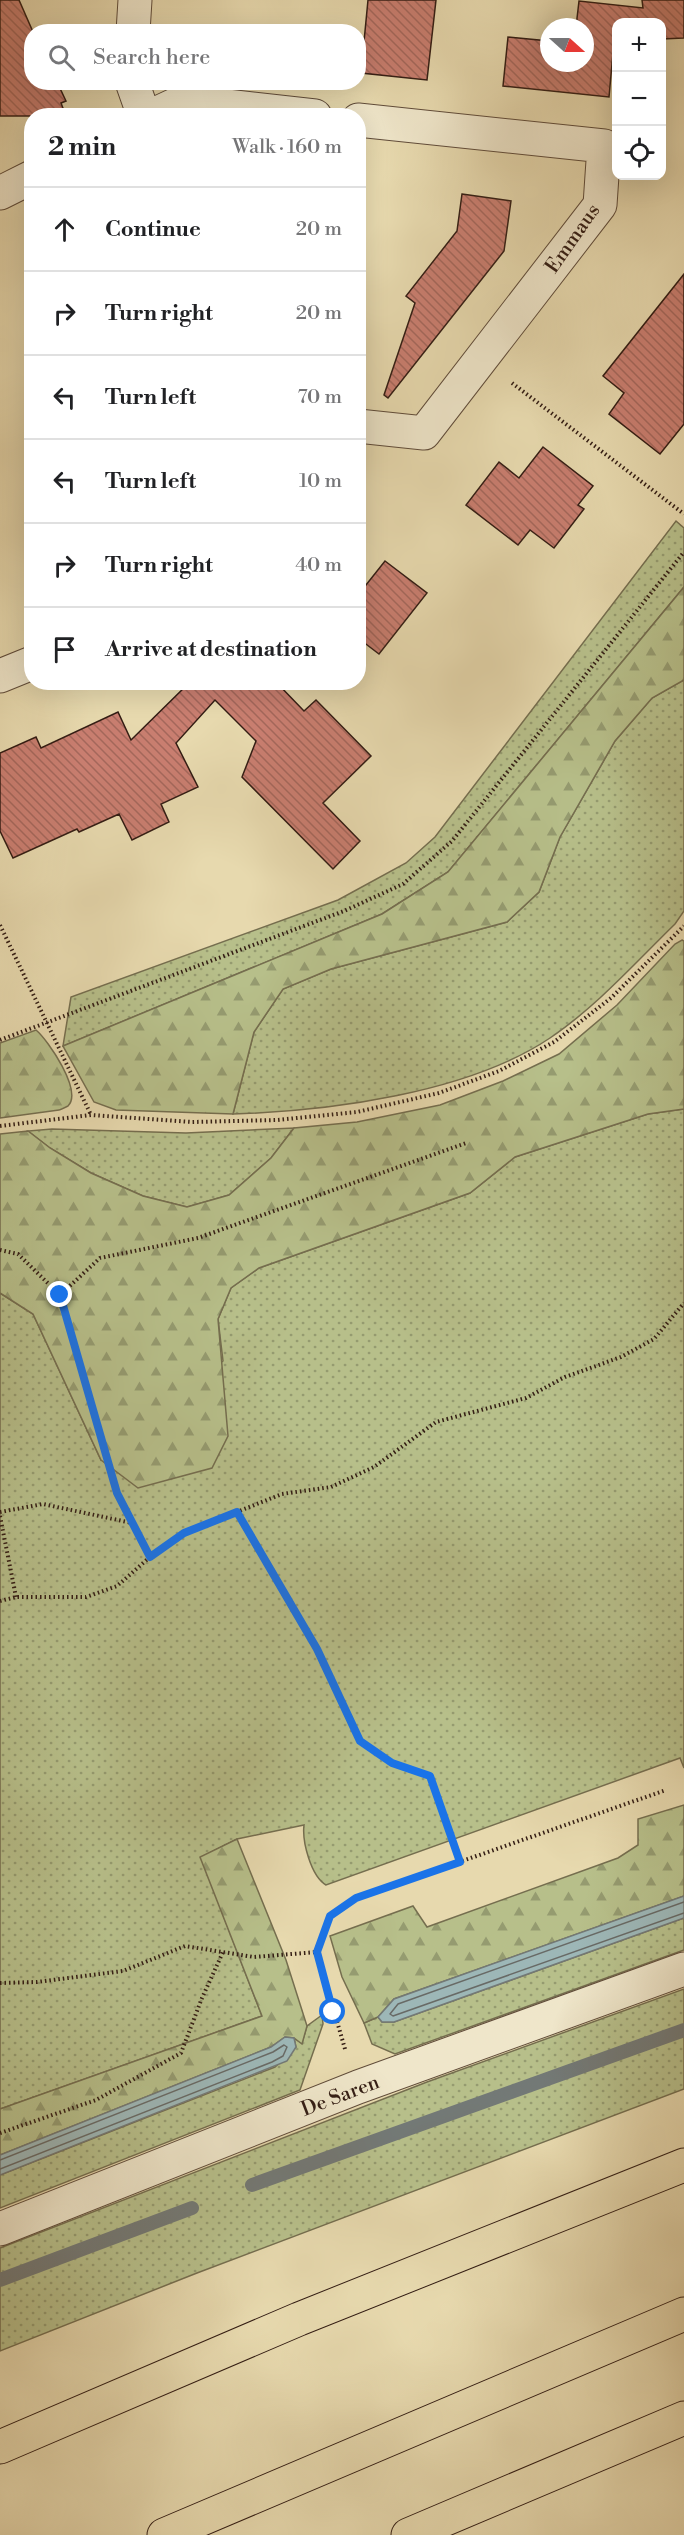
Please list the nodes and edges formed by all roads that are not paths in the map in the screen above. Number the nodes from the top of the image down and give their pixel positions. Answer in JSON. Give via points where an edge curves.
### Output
{"nodes":[{"id":1,"x":135,"y":0,"type":"edge"},
{"id":2,"x":134,"y":24,"type":"edge"},
{"id":3,"x":135,"y":90,"type":"edge"},
{"id":4,"x":141,"y":108,"type":"edge"},
{"id":5,"x":168,"y":108,"type":"edge"},
{"id":6,"x":245,"y":108,"type":"edge"},
{"id":7,"x":366,"y":121,"type":"edge"},
{"id":8,"x":24,"y":181,"type":"edge"},
{"id":9,"x":0,"y":193,"type":"edge"},
{"id":10,"x":366,"y":427,"type":"edge"},
{"id":11,"x":24,"y":666,"type":"edge"},
{"id":12,"x":0,"y":676,"type":"edge"},
{"id":13,"x":684,"y":1969,"type":"edge"},
{"id":14,"x":684,"y":2165,"type":"edge"},
{"id":15,"x":0,"y":2229,"type":"edge"},
{"id":16,"x":684,"y":2314,"type":"edge"},
{"id":17,"x":684,"y":2418,"type":"edge"},
{"id":18,"x":0,"y":2447,"type":"edge"},
{"id":19,"x":164,"y":2535,"type":"edge"},
{"id":20,"x":408,"y":2535,"type":"edge"}],
"edges":[{"from":1,"to":2,"type":"street"},
{"from":3,"to":4,"type":"street"},
{"from":5,"to":6,"type":"street","via":[[183,101]]},
{"from":7,"to":10,"type":"street","name":"Emmaus","via":[[604,146],[600,205],[424,433]]},
{"from":8,"to":9,"type":"street"},
{"from":11,"to":12,"type":"street"},
{"from":13,"to":15,"type":"street","name":"De Saren","via":[[358,2087]]},
{"from":14,"to":18,"type":"highway","via":[[299,2319]]},
{"from":16,"to":19,"type":"highway"},
{"from":17,"to":20,"type":"highway"}]}
